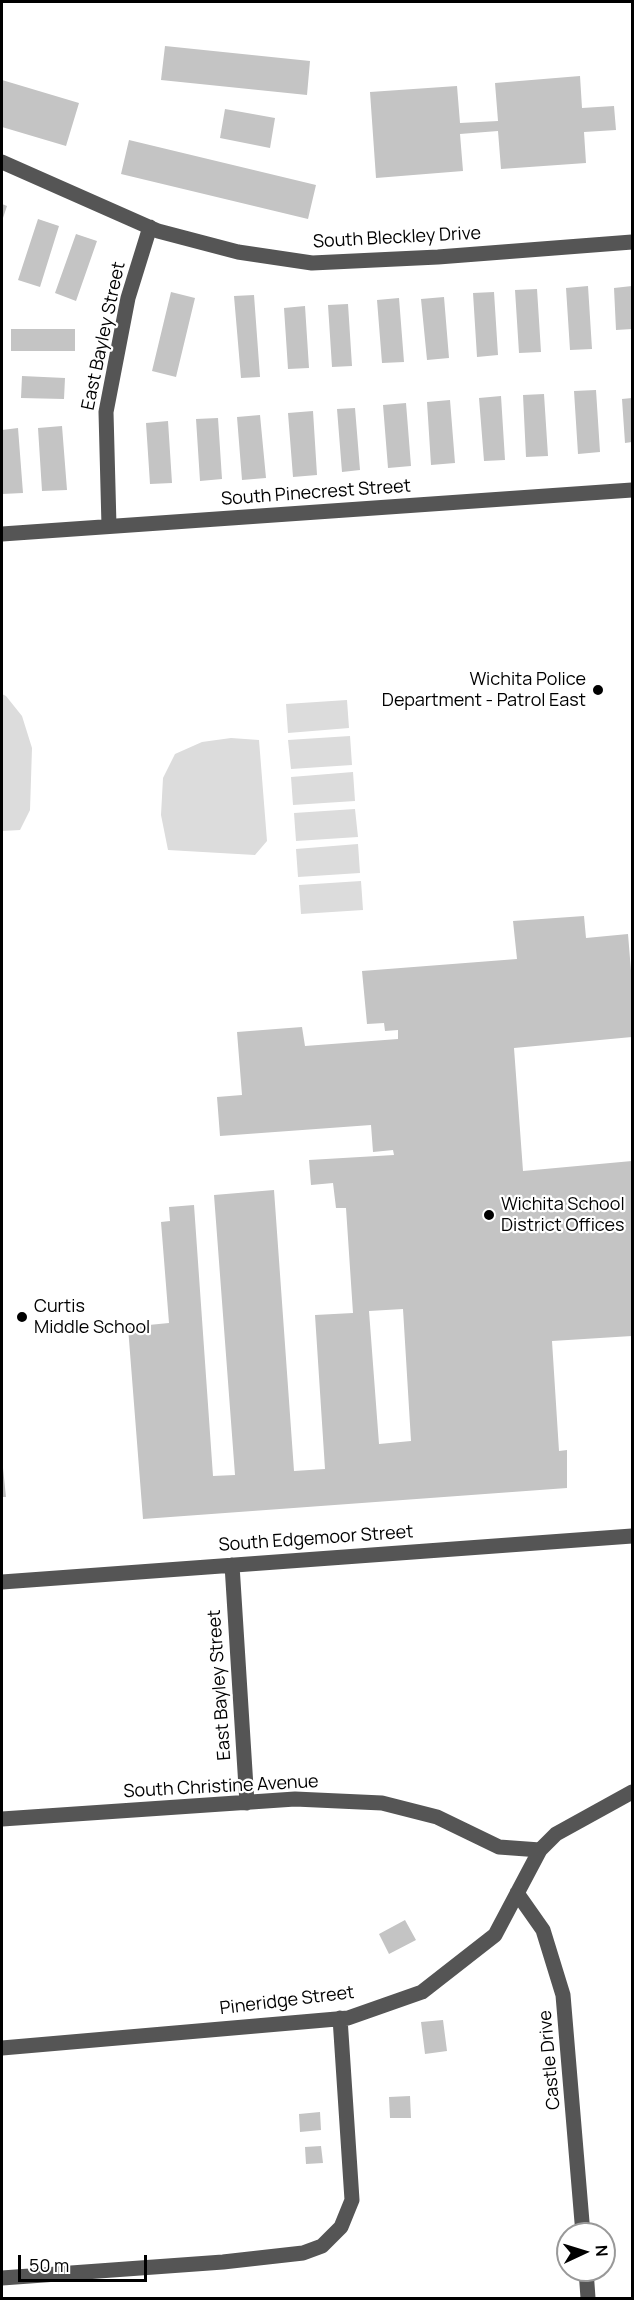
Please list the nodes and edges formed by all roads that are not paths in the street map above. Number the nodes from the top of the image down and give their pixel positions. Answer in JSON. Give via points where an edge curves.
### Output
{"nodes":[{"id":1,"x":2,"y":162,"type":"edge"},
{"id":2,"x":150,"y":227,"type":"junction"},
{"id":3,"x":633,"y":242,"type":"edge"},
{"id":4,"x":633,"y":490,"type":"edge"},
{"id":5,"x":109,"y":526,"type":"junction"},
{"id":6,"x":2,"y":534,"type":"edge"},
{"id":7,"x":633,"y":1536,"type":"edge"},
{"id":8,"x":232,"y":1565,"type":"junction"},
{"id":9,"x":2,"y":1582,"type":"edge"},
{"id":10,"x":633,"y":1792,"type":"edge"},
{"id":11,"x":247,"y":1803,"type":"junction"},
{"id":12,"x":2,"y":1819,"type":"edge"},
{"id":13,"x":540,"y":1850,"type":"junction"},
{"id":14,"x":517,"y":1893,"type":"junction"},
{"id":15,"x":339,"y":2018,"type":"junction"},
{"id":16,"x":2,"y":2048,"type":"edge"},
{"id":17,"x":582,"y":2222,"type":"edge"},
{"id":18,"x":2,"y":2278,"type":"edge"},
{"id":19,"x":587,"y":2282,"type":"edge"},
{"id":20,"x":588,"y":2298,"type":"edge"}],
"edges":[{"from":1,"to":2,"type":"street","name":"South Bleckley Drive"},
{"from":2,"to":3,"type":"street","name":"South Bleckley Drive","via":[[238,252],[312,262]]},
{"from":2,"to":5,"type":"street","name":"East Bayley Street","via":[[128,298],[105,412]]},
{"from":4,"to":5,"type":"street","name":"South Pinecrest Street"},
{"from":5,"to":6,"type":"street","name":"South Pinecrest Street"},
{"from":7,"to":8,"type":"street","name":"South Edgemoor Street"},
{"from":8,"to":9,"type":"street","name":"South Edgemoor Street"},
{"from":8,"to":11,"type":"street","name":"East Bayley Street"},
{"from":10,"to":13,"type":"street","via":[[573,1823]]},
{"from":11,"to":12,"type":"street","name":"South Christine Avenue"},
{"from":11,"to":13,"type":"street","name":"South Christine Avenue","via":[[295,1799],[382,1803],[437,1817],[499,1847]]},
{"from":13,"to":14,"type":"street","name":"Pineridge Street"},
{"from":14,"to":15,"type":"street","name":"Pineridge Street","via":[[495,1935],[422,1992]]},
{"from":14,"to":17,"type":"street","name":"Castle Drive","via":[[543,1930],[563,1995]]},
{"from":15,"to":16,"type":"street","name":"Pineridge Street"},
{"from":15,"to":18,"type":"street","via":[[352,2200],[341,2228],[322,2246],[303,2253],[223,2262]]},
{"from":19,"to":20,"type":"street"}]}
